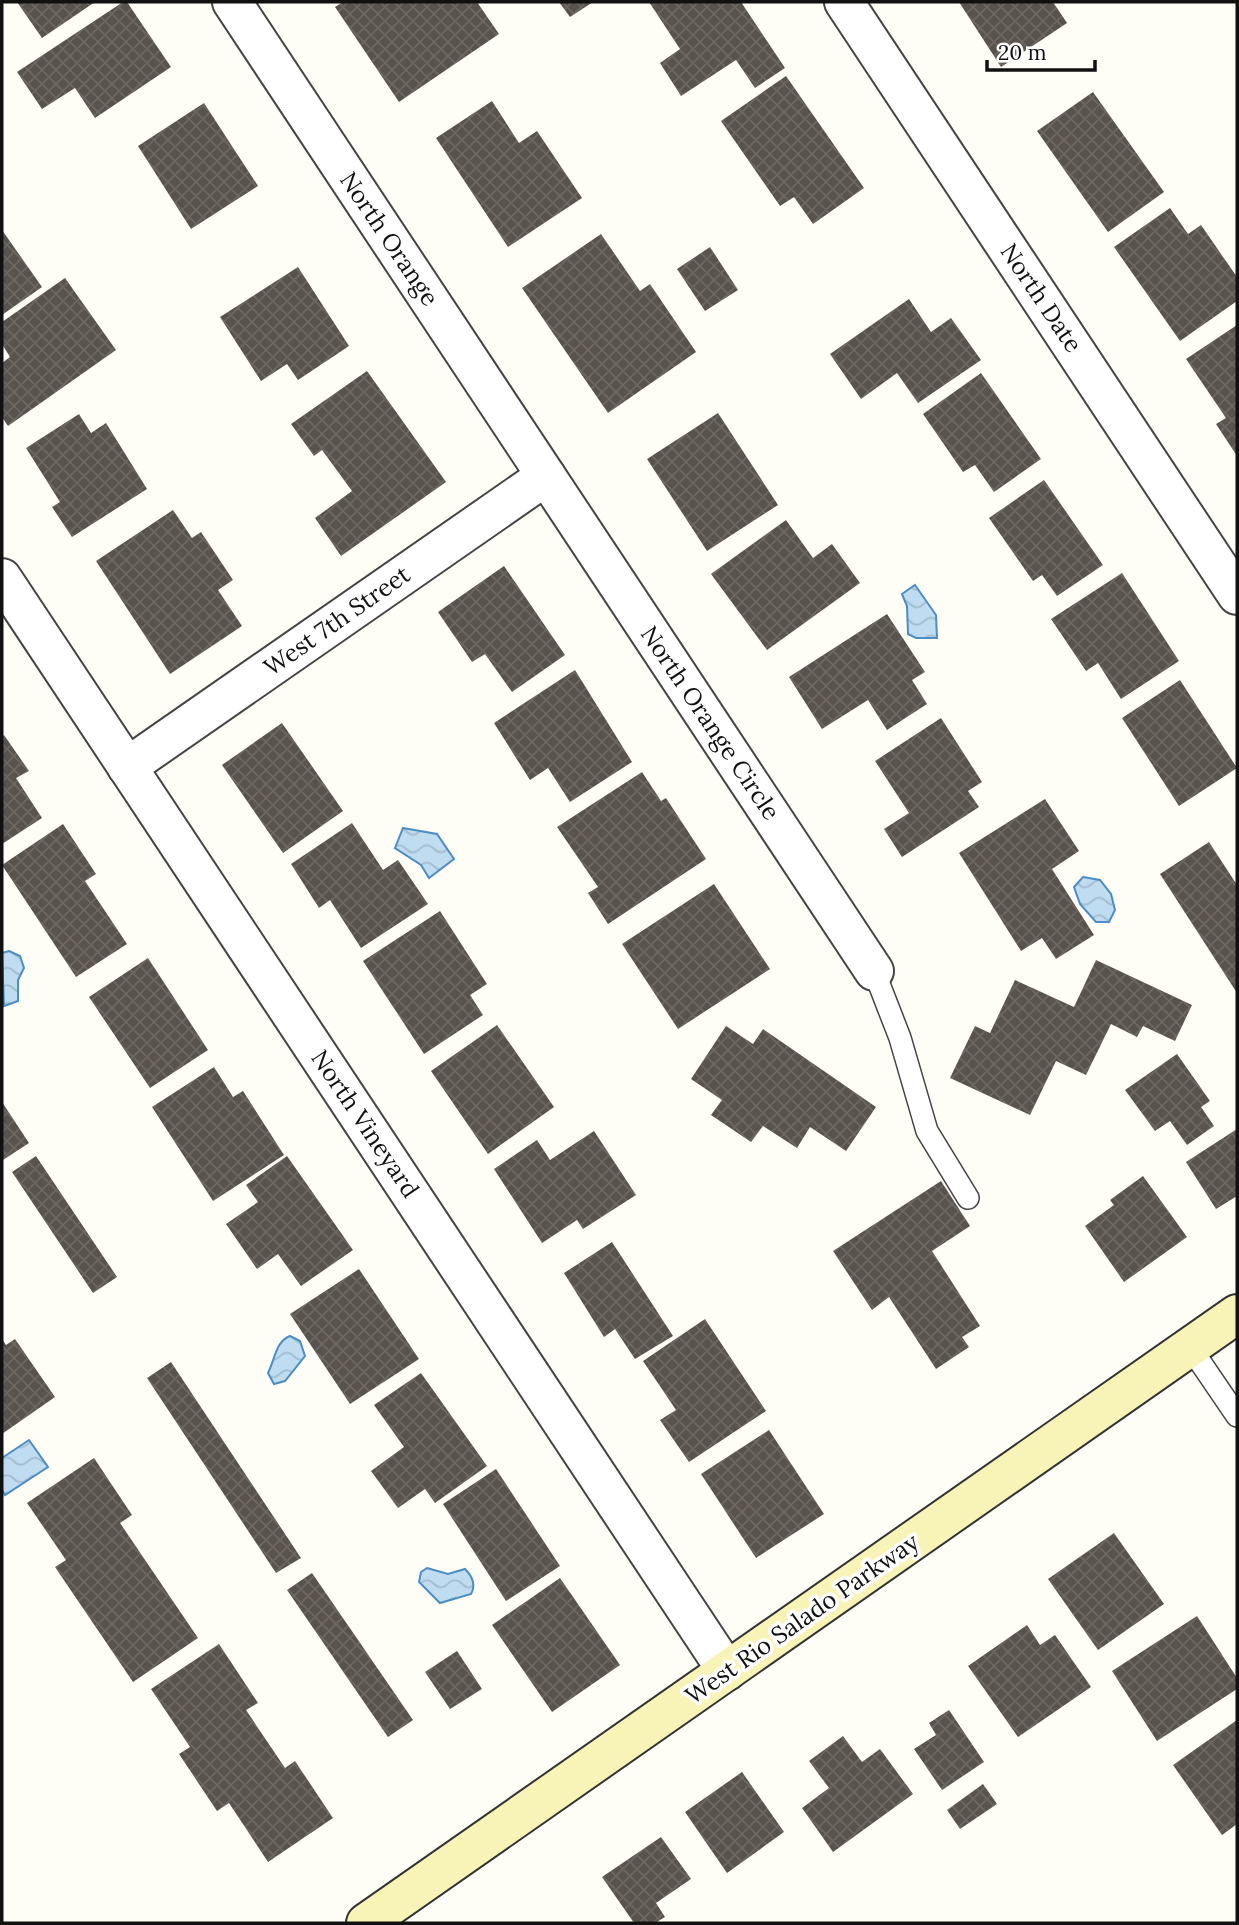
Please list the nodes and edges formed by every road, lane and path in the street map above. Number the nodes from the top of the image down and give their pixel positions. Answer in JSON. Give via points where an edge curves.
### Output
{"nodes":[{"id":1,"x":232,"y":2,"type":"edge"},
{"id":2,"x":844,"y":2,"type":"edge"},
{"id":3,"x":546,"y":476,"type":"junction"},
{"id":4,"x":2,"y":578,"type":"edge"},
{"id":5,"x":1237,"y":595,"type":"edge"},
{"id":6,"x":127,"y":767,"type":"junction"},
{"id":7,"x":874,"y":971,"type":"joint"},
{"id":8,"x":968,"y":1198,"type":"dead end"},
{"id":9,"x":1237,"y":1314,"type":"edge"},
{"id":10,"x":1190,"y":1347,"type":"junction"},
{"id":11,"x":1237,"y":1416,"type":"edge"},
{"id":12,"x":727,"y":1671,"type":"junction"},
{"id":13,"x":366,"y":1923,"type":"edge"}],
"edges":[{"from":1,"to":3,"type":"street","name":"North Orange"},
{"from":2,"to":5,"type":"street","name":"North Date"},
{"from":3,"to":6,"type":"street","name":"West 7th Street"},
{"from":3,"to":7,"type":"street","name":"North Orange Circle"},
{"from":4,"to":6,"type":"street","name":"North Vineyard"},
{"from":6,"to":12,"type":"street","name":"North Vineyard"},
{"from":7,"to":8,"type":"lane","via":[[900,1038],[927,1131]]},
{"from":9,"to":10,"type":"main road","name":"West Rio Salado Parkway"},
{"from":10,"to":11,"type":"lane"},
{"from":10,"to":12,"type":"main road","name":"West Rio Salado Parkway"},
{"from":12,"to":13,"type":"main road","name":"West Rio Salado Parkway"}]}
